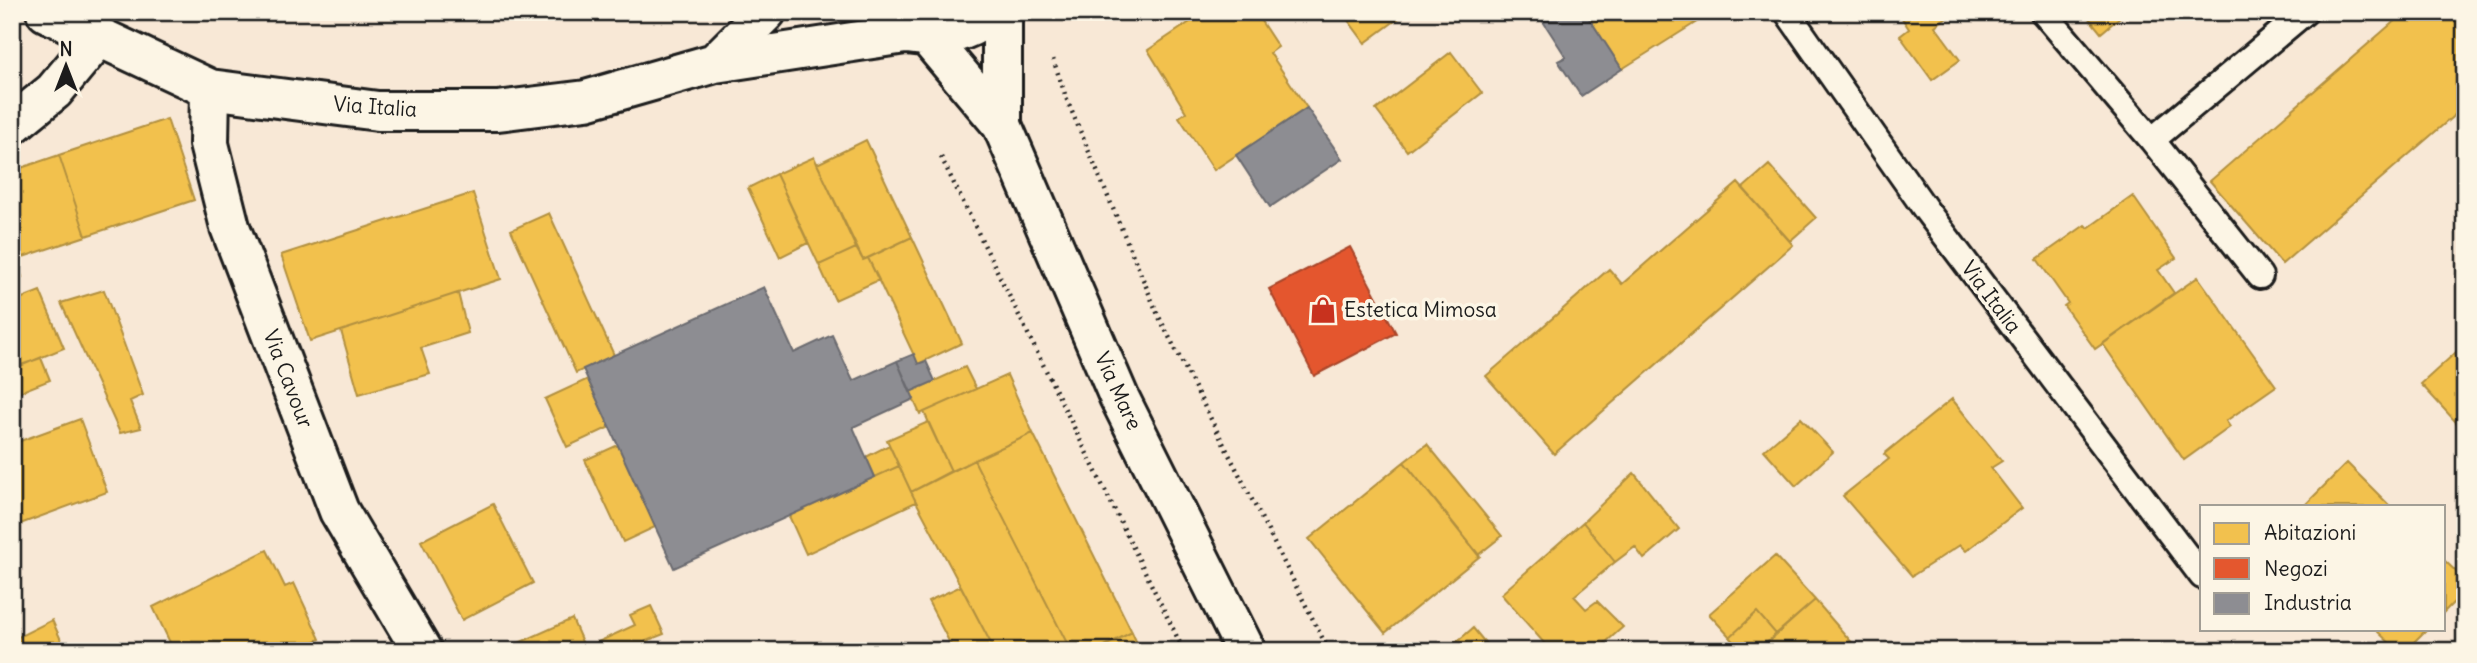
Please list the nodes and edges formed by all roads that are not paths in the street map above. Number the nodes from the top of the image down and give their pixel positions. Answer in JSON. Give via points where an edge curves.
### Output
{"nodes":[{"id":1,"x":46,"y":12,"type":"edge"},
{"id":2,"x":766,"y":12,"type":"edge"},
{"id":3,"x":870,"y":12,"type":"edge"},
{"id":4,"x":993,"y":12,"type":"edge"},
{"id":5,"x":1002,"y":12,"type":"edge"},
{"id":6,"x":1787,"y":12,"type":"edge"},
{"id":7,"x":2043,"y":12,"type":"edge"},
{"id":8,"x":2305,"y":12,"type":"edge"},
{"id":9,"x":916,"y":36,"type":"junction"},
{"id":10,"x":98,"y":38,"type":"junction"},
{"id":11,"x":715,"y":63,"type":"junction"},
{"id":12,"x":210,"y":89,"type":"junction"},
{"id":13,"x":12,"y":125,"type":"edge"},
{"id":14,"x":1002,"y":125,"type":"junction"},
{"id":15,"x":2152,"y":140,"type":"junction"},
{"id":16,"x":2260,"y":276,"type":"dead end"},
{"id":17,"x":2200,"y":573,"type":"edge"},
{"id":18,"x":422,"y":651,"type":"edge"},
{"id":19,"x":1246,"y":651,"type":"edge"}],
"edges":[{"from":1,"to":10,"type":"street","name":"Via Italia"},
{"from":2,"to":11,"type":"street","name":"Via Italia"},
{"from":3,"to":9,"type":"street","via":[[877,20]]},
{"from":4,"to":9,"type":"street","name":"Via Italia","via":[[981,23],[955,34]]},
{"from":5,"to":14,"type":"street","name":"Via Mare"},
{"from":6,"to":17,"type":"lane","name":"Via Italia","via":[[1926,210]]},
{"from":7,"to":15,"type":"lane"},
{"from":8,"to":15,"type":"lane"},
{"from":9,"to":11,"type":"street","name":"Via Italia"},
{"from":9,"to":14,"type":"street","name":"Via Mare"},
{"from":10,"to":12,"type":"street","name":"Via Italia"},
{"from":10,"to":13,"type":"street","via":[[54,91]]},
{"from":11,"to":12,"type":"street","name":"Via Italia","via":[[586,100],[498,111],[378,111]]},
{"from":12,"to":18,"type":"street","name":"Via Cavour","via":[[209,144],[230,227],[339,511]]},
{"from":14,"to":19,"type":"street","name":"Via Mare","via":[[1119,397]]},
{"from":15,"to":16,"type":"lane"}]}
